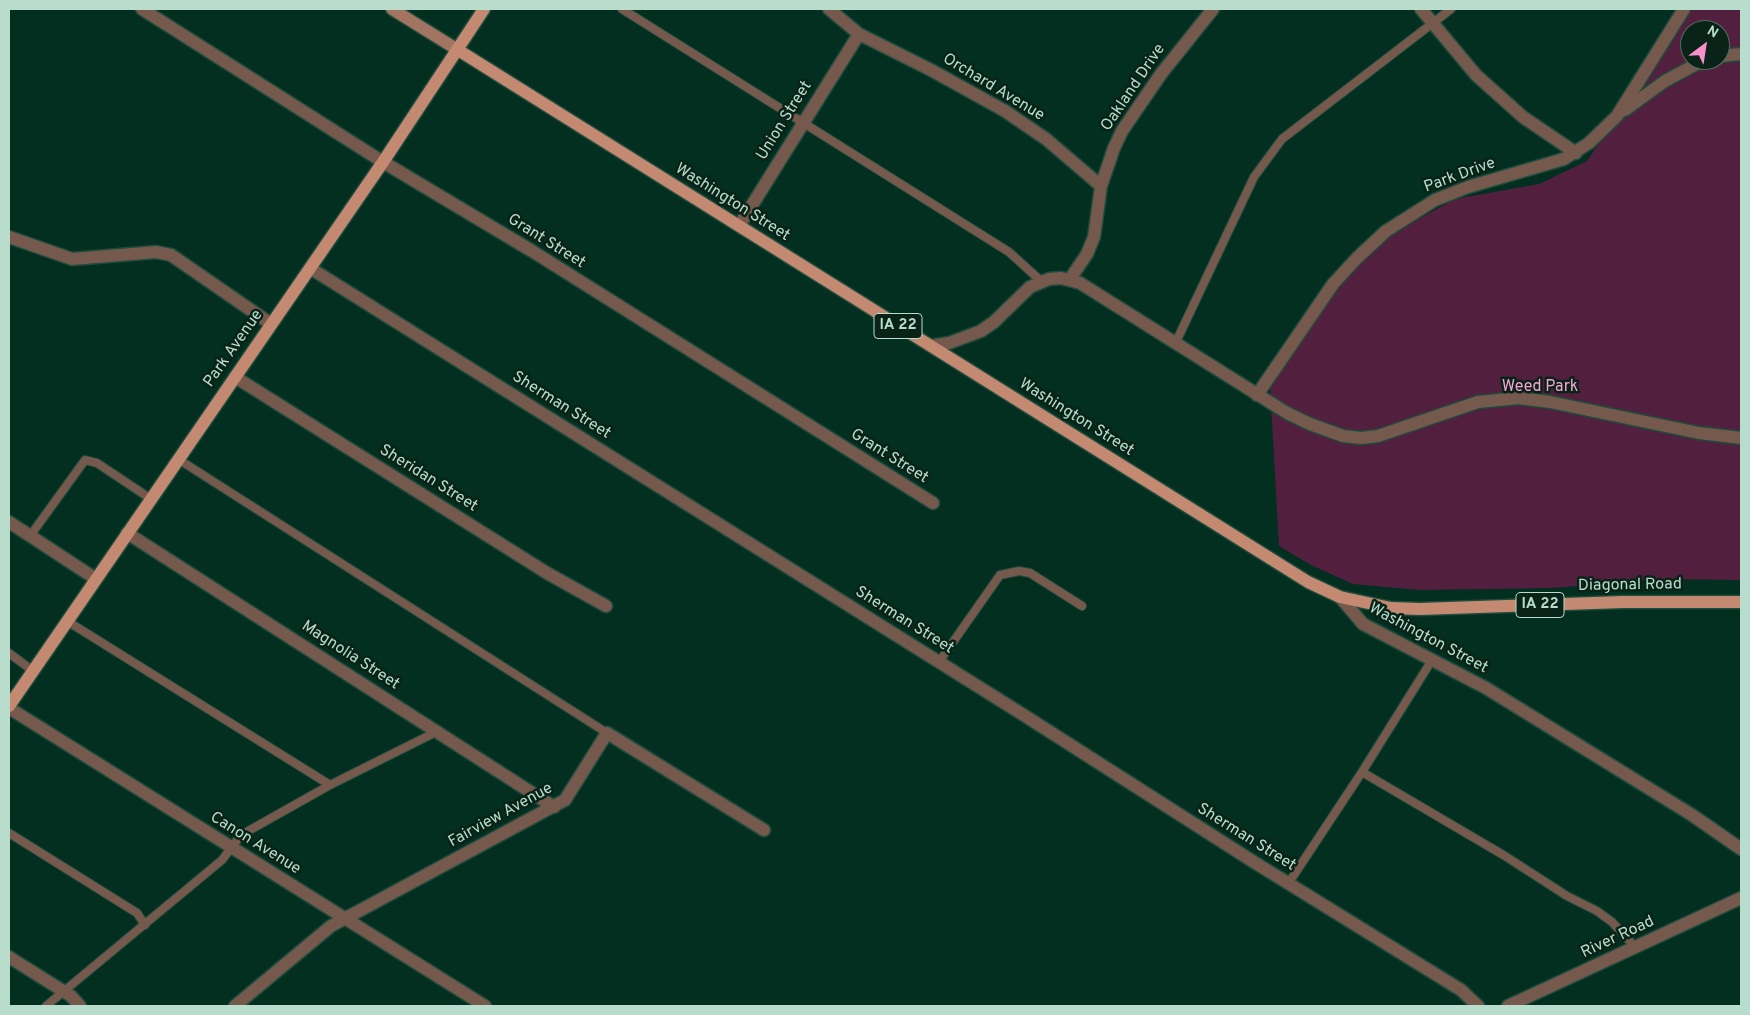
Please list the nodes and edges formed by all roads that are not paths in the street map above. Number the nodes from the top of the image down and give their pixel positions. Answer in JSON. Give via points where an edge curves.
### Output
{"nodes":[{"id":1,"x":142,"y":9,"type":"edge"},
{"id":2,"x":392,"y":9,"type":"edge"},
{"id":3,"x":484,"y":9,"type":"edge"},
{"id":4,"x":622,"y":9,"type":"edge"},
{"id":5,"x":829,"y":9,"type":"edge"},
{"id":6,"x":1213,"y":9,"type":"edge"},
{"id":7,"x":1421,"y":9,"type":"edge"},
{"id":8,"x":1451,"y":9,"type":"edge"},
{"id":9,"x":1684,"y":9,"type":"edge"},
{"id":10,"x":1432,"y":22,"type":"junction"},
{"id":11,"x":859,"y":34,"type":"junction"},
{"id":12,"x":458,"y":50,"type":"junction"},
{"id":13,"x":1685,"y":70,"type":"edge"},
{"id":14,"x":1617,"y":116,"type":"junction"},
{"id":15,"x":804,"y":122,"type":"junction"},
{"id":16,"x":1576,"y":153,"type":"junction"},
{"id":17,"x":383,"y":162,"type":"junction"},
{"id":18,"x":1101,"y":186,"type":"junction"},
{"id":19,"x":740,"y":226,"type":"junction"},
{"id":20,"x":9,"y":237,"type":"edge"},
{"id":21,"x":310,"y":268,"type":"junction"},
{"id":22,"x":1070,"y":279,"type":"junction"},
{"id":23,"x":1041,"y":281,"type":"junction"},
{"id":24,"x":271,"y":324,"type":"junction"},
{"id":25,"x":1176,"y":344,"type":"junction"},
{"id":26,"x":931,"y":346,"type":"junction"},
{"id":27,"x":235,"y":377,"type":"junction"},
{"id":28,"x":1257,"y":395,"type":"junction"},
{"id":29,"x":1741,"y":438,"type":"edge"},
{"id":30,"x":178,"y":459,"type":"junction"},
{"id":31,"x":150,"y":499,"type":"junction"},
{"id":32,"x":933,"y":503,"type":"dead end"},
{"id":33,"x":9,"y":522,"type":"edge"},
{"id":34,"x":127,"y":533,"type":"junction"},
{"id":35,"x":30,"y":536,"type":"junction"},
{"id":36,"x":96,"y":579,"type":"junction"},
{"id":37,"x":1340,"y":597,"type":"junction"},
{"id":38,"x":1741,"y":602,"type":"edge"},
{"id":39,"x":606,"y":606,"type":"dead end"},
{"id":40,"x":1082,"y":606,"type":"dead end"},
{"id":41,"x":67,"y":621,"type":"junction"},
{"id":42,"x":9,"y":653,"type":"edge"},
{"id":43,"x":1432,"y":660,"type":"junction"},
{"id":44,"x":939,"y":662,"type":"junction"},
{"id":45,"x":33,"y":671,"type":"junction"},
{"id":46,"x":9,"y":707,"type":"edge"},
{"id":47,"x":438,"y":731,"type":"junction"},
{"id":48,"x":607,"y":733,"type":"junction"},
{"id":49,"x":1362,"y":772,"type":"junction"},
{"id":50,"x":330,"y":785,"type":"junction"},
{"id":51,"x":554,"y":807,"type":"junction"},
{"id":52,"x":764,"y":830,"type":"dead end"},
{"id":53,"x":9,"y":833,"type":"edge"},
{"id":54,"x":229,"y":848,"type":"junction"},
{"id":55,"x":1741,"y":849,"type":"edge"},
{"id":56,"x":1288,"y":884,"type":"junction"},
{"id":57,"x":1741,"y":898,"type":"edge"},
{"id":58,"x":344,"y":918,"type":"junction"},
{"id":59,"x":145,"y":925,"type":"junction"},
{"id":60,"x":1636,"y":948,"type":"junction"},
{"id":61,"x":9,"y":957,"type":"edge"},
{"id":62,"x":64,"y":991,"type":"junction"},
{"id":63,"x":46,"y":1006,"type":"edge"},
{"id":64,"x":80,"y":1006,"type":"edge"},
{"id":65,"x":235,"y":1006,"type":"edge"},
{"id":66,"x":485,"y":1006,"type":"edge"},
{"id":67,"x":1478,"y":1006,"type":"edge"},
{"id":68,"x":1508,"y":1006,"type":"edge"}],
"edges":[{"from":1,"to":17,"type":"street","name":"Grant Street"},
{"from":2,"to":12,"type":"main road","name":"Washington Street"},
{"from":3,"to":12,"type":"main road","name":"Park Avenue"},
{"from":4,"to":15,"type":"lane"},
{"from":5,"to":11,"type":"street","name":"Orchard Avenue"},
{"from":6,"to":18,"type":"street","name":"Oakland Drive","via":[[1161,74],[1122,131]]},
{"from":7,"to":10,"type":"street"},
{"from":8,"to":10,"type":"lane"},
{"from":9,"to":14,"type":"street","name":"Park Drive"},
{"from":10,"to":16,"type":"street","via":[[1476,75],[1523,117]]},
{"from":10,"to":25,"type":"lane","via":[[1282,139],[1254,177]]},
{"from":11,"to":15,"type":"street","name":"Union Street"},
{"from":11,"to":18,"type":"street","name":"Orchard Avenue","via":[[1005,111]]},
{"from":12,"to":17,"type":"main road","name":"Park Avenue"},
{"from":12,"to":19,"type":"main road","name":"Washington Street","number":"IA 22"},
{"from":13,"to":14,"type":"street"},
{"from":14,"to":16,"type":"street","name":"Park Drive"},
{"from":15,"to":19,"type":"street","name":"Union Street"},
{"from":15,"to":23,"type":"lane","via":[[1009,252]]},
{"from":16,"to":28,"type":"street","name":"Park Drive","via":[[1435,200],[1386,232],[1333,284]]},
{"from":17,"to":21,"type":"main road","name":"Park Avenue"},
{"from":17,"to":32,"type":"street","name":"Grant Street"},
{"from":18,"to":22,"type":"street","name":"Oakland Drive","via":[[1094,236],[1087,254]]},
{"from":19,"to":26,"type":"main road","name":"Washington Street","number":"IA 22"},
{"from":20,"to":24,"type":"street","via":[[72,259],[156,252],[170,255]]},
{"from":21,"to":24,"type":"main road","name":"Park Avenue"},
{"from":21,"to":44,"type":"street","name":"Sherman Street"},
{"from":22,"to":23,"type":"street"},
{"from":22,"to":25,"type":"street"},
{"from":23,"to":26,"type":"street","via":[[981,331]]},
{"from":24,"to":27,"type":"main road","name":"Park Avenue"},
{"from":25,"to":28,"type":"street"},
{"from":26,"to":37,"type":"main road","name":"Washington Street","number":"IA 22","via":[[1308,582]]},
{"from":27,"to":30,"type":"main road","name":"Park Avenue"},
{"from":27,"to":39,"type":"street","name":"Sheridan Street","via":[[547,573]]},
{"from":28,"to":29,"type":"street","via":[[1310,424],[1352,437],[1388,433],[1478,402],[1519,398],[1559,403],[1698,433]]},
{"from":30,"to":31,"type":"main road","name":"Park Avenue"},
{"from":30,"to":48,"type":"lane"},
{"from":31,"to":34,"type":"main road","name":"Park Avenue"},
{"from":31,"to":35,"type":"lane","via":[[97,463],[85,460]]},
{"from":33,"to":35,"type":"street"},
{"from":34,"to":36,"type":"main road","name":"Park Avenue"},
{"from":34,"to":47,"type":"street","name":"Magnolia Street"},
{"from":35,"to":36,"type":"street"},
{"from":36,"to":41,"type":"main road","name":"Park Avenue"},
{"from":37,"to":38,"type":"main road","name":"Diagonal Road","number":"IA 22","via":[[1391,608],[1420,609],[1623,602]]},
{"from":37,"to":43,"type":"street","name":"Washington Street","via":[[1363,624]]},
{"from":40,"to":44,"type":"lane","via":[[1030,573],[1019,571],[1000,575]]},
{"from":41,"to":45,"type":"main road","name":"Park Avenue"},
{"from":41,"to":50,"type":"lane"},
{"from":42,"to":45,"type":"lane"},
{"from":43,"to":49,"type":"lane"},
{"from":43,"to":55,"type":"street","name":"Washington Street","via":[[1569,738]]},
{"from":44,"to":56,"type":"street","name":"Sherman Street"},
{"from":45,"to":46,"type":"main road","name":"Park Avenue"},
{"from":46,"to":54,"type":"street","name":"Canon Avenue"},
{"from":47,"to":50,"type":"lane"},
{"from":47,"to":51,"type":"street","name":"Magnolia Street"},
{"from":48,"to":51,"type":"street","name":"Fairview Avenue","via":[[570,794]]},
{"from":48,"to":52,"type":"street"},
{"from":49,"to":56,"type":"lane"},
{"from":49,"to":60,"type":"lane","via":[[1597,911]]},
{"from":50,"to":54,"type":"lane","via":[[241,835]]},
{"from":51,"to":58,"type":"street","name":"Fairview Avenue"},
{"from":53,"to":59,"type":"lane","via":[[137,913]]},
{"from":54,"to":58,"type":"street","name":"Canon Avenue"},
{"from":54,"to":59,"type":"lane","via":[[222,860]]},
{"from":56,"to":67,"type":"street","name":"Sherman Street","via":[[1461,990]]},
{"from":57,"to":60,"type":"street","name":"River Road"},
{"from":58,"to":65,"type":"street","name":"Fairview Avenue"},
{"from":58,"to":66,"type":"street","name":"Canon Avenue"},
{"from":59,"to":62,"type":"lane"},
{"from":60,"to":68,"type":"street","name":"River Road"},
{"from":61,"to":62,"type":"street"},
{"from":62,"to":63,"type":"lane"},
{"from":62,"to":64,"type":"street"}]}
